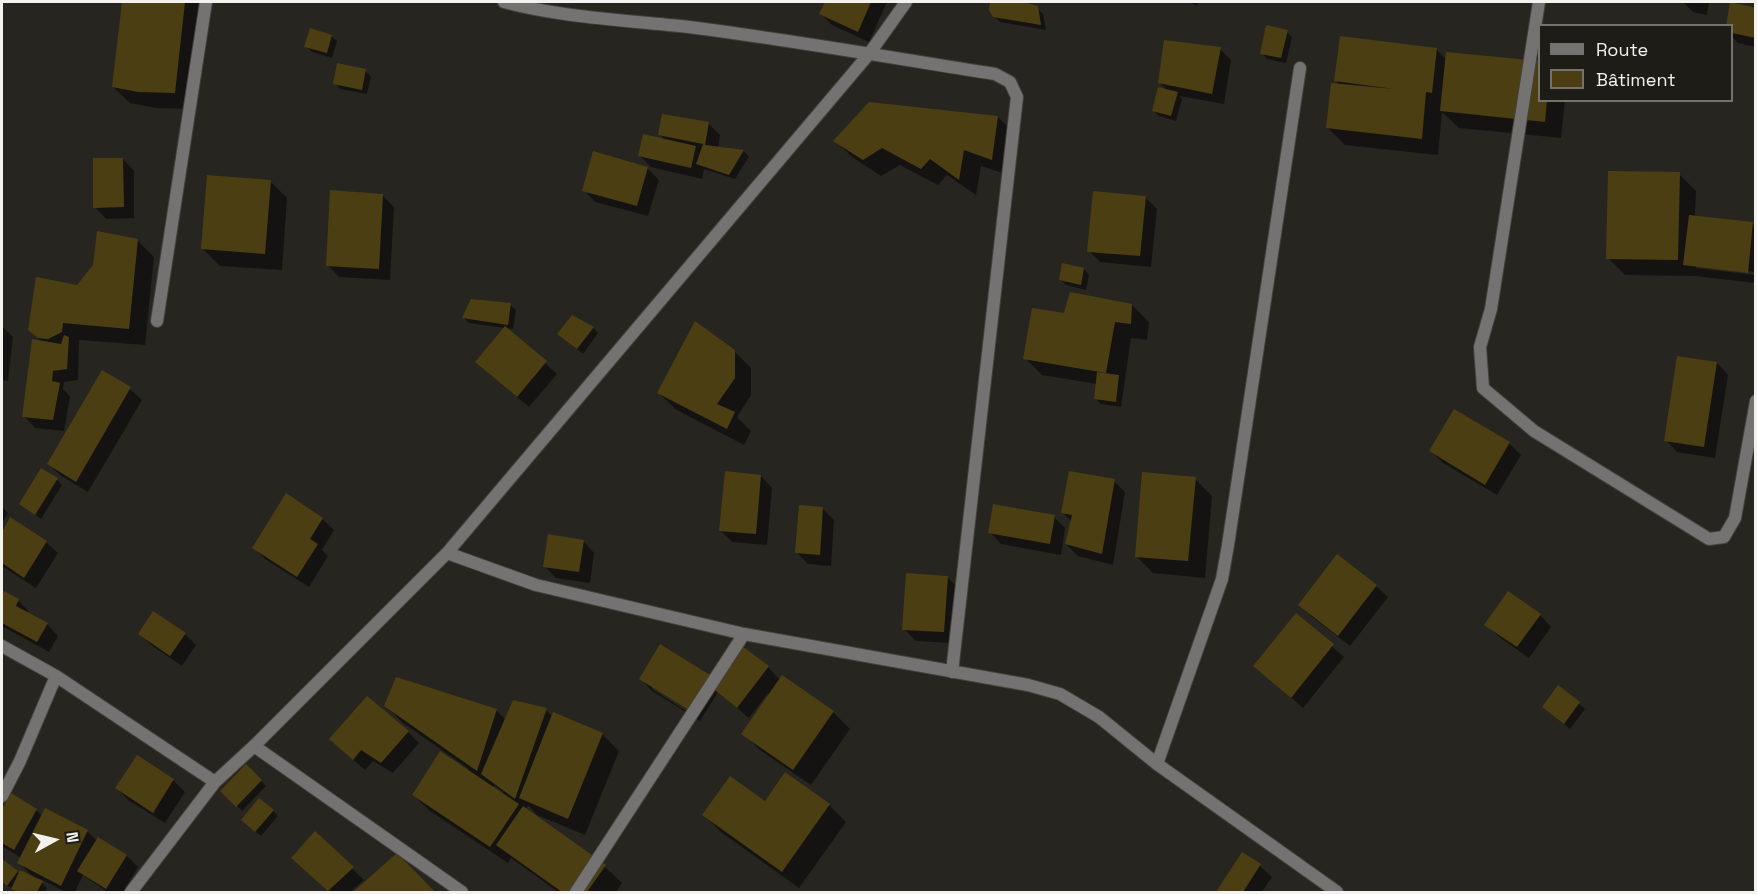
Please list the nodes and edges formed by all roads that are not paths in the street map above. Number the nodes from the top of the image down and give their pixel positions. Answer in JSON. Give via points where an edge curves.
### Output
{"nodes":[{"id":1,"x":206,"y":2,"type":"edge"},
{"id":2,"x":504,"y":2,"type":"edge"},
{"id":3,"x":580,"y":2,"type":"edge"},
{"id":4,"x":906,"y":2,"type":"edge"},
{"id":5,"x":1539,"y":2,"type":"edge"},
{"id":6,"x":577,"y":15,"type":"junction"},
{"id":7,"x":869,"y":54,"type":"junction"},
{"id":8,"x":1300,"y":68,"type":"dead end"},
{"id":9,"x":157,"y":321,"type":"dead end"},
{"id":10,"x":1755,"y":401,"type":"edge"},
{"id":11,"x":447,"y":553,"type":"junction"},
{"id":12,"x":744,"y":633,"type":"junction"},
{"id":13,"x":2,"y":646,"type":"edge"},
{"id":14,"x":952,"y":672,"type":"junction"},
{"id":15,"x":57,"y":676,"type":"junction"},
{"id":16,"x":254,"y":746,"type":"junction"},
{"id":17,"x":1157,"y":764,"type":"junction"},
{"id":18,"x":215,"y":782,"type":"junction"},
{"id":19,"x":2,"y":796,"type":"edge"},
{"id":20,"x":454,"y":890,"type":"edge"},
{"id":21,"x":131,"y":892,"type":"edge"},
{"id":22,"x":576,"y":892,"type":"edge"},
{"id":23,"x":1337,"y":892,"type":"edge"}],
"edges":[{"from":1,"to":9,"type":"street"},
{"from":2,"to":6,"type":"street"},
{"from":3,"to":6,"type":"street"},
{"from":4,"to":7,"type":"street"},
{"from":5,"to":10,"type":"street","via":[[1491,309],[1480,347],[1483,388],[1534,431],[1709,539],[1724,537],[1735,518]]},
{"from":6,"to":7,"type":"street"},
{"from":7,"to":11,"type":"street"},
{"from":7,"to":14,"type":"street","via":[[994,74],[1010,82],[1017,97]]},
{"from":8,"to":17,"type":"street","via":[[1224,568]]},
{"from":11,"to":12,"type":"street","via":[[536,585]]},
{"from":11,"to":16,"type":"street"},
{"from":12,"to":14,"type":"street"},
{"from":12,"to":22,"type":"street"},
{"from":13,"to":15,"type":"street"},
{"from":14,"to":17,"type":"street","via":[[1060,694],[1099,717]]},
{"from":15,"to":18,"type":"street"},
{"from":15,"to":19,"type":"street"},
{"from":16,"to":18,"type":"street"},
{"from":16,"to":20,"type":"street"},
{"from":17,"to":23,"type":"street"},
{"from":18,"to":21,"type":"street"}]}
